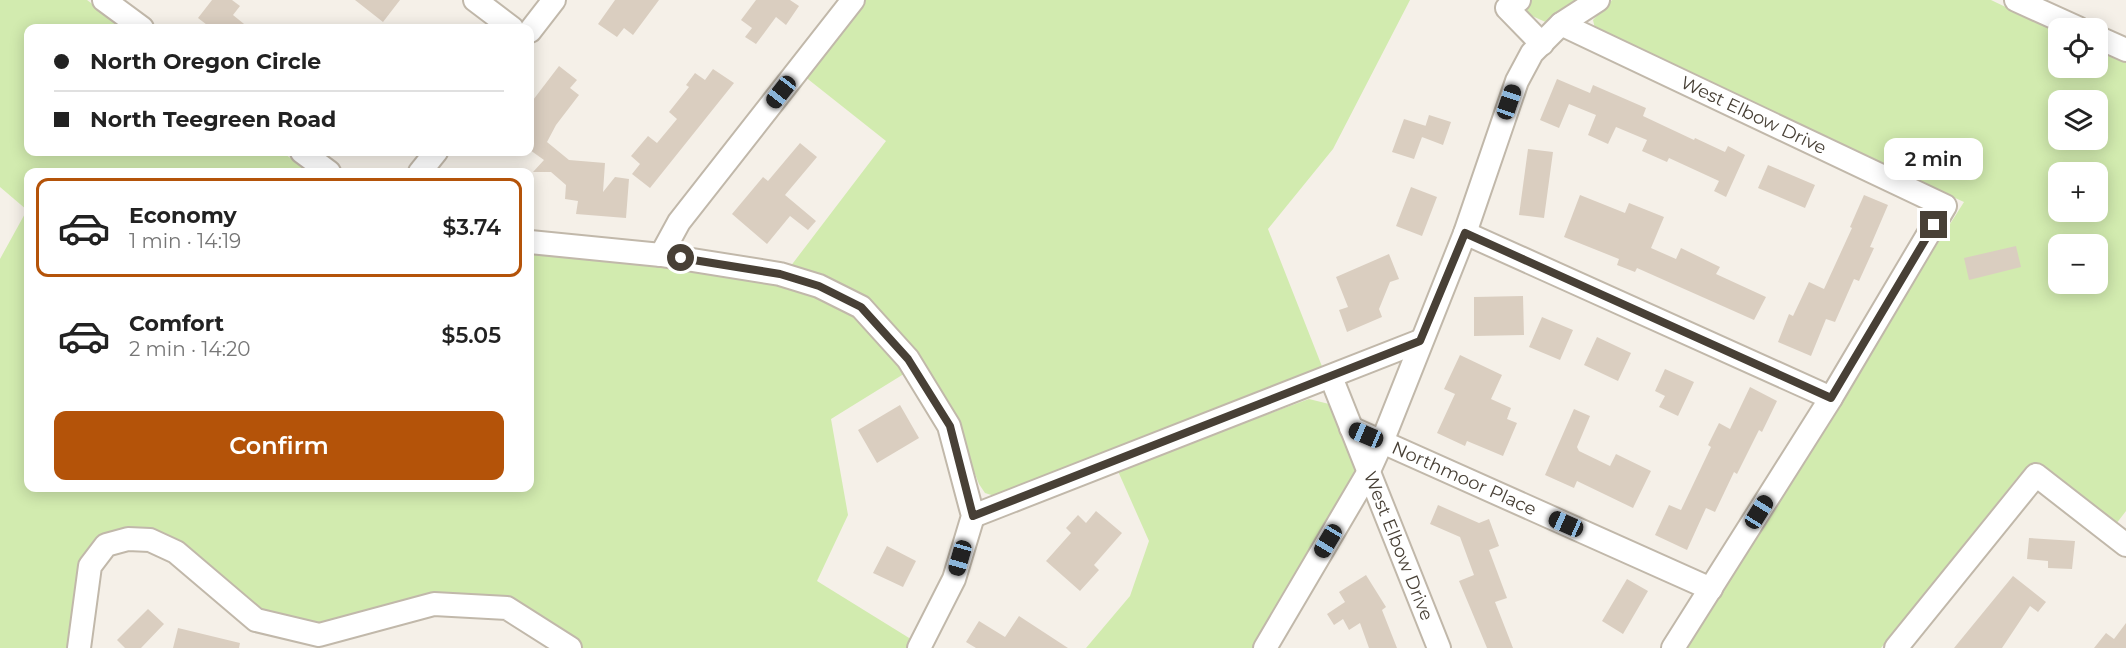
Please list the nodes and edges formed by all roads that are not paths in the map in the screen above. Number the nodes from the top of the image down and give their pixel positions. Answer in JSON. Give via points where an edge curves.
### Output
{"nodes":[{"id":1,"x":104,"y":0,"type":"edge"},
{"id":2,"x":475,"y":0,"type":"edge"},
{"id":3,"x":554,"y":0,"type":"edge"},
{"id":4,"x":1598,"y":0,"type":"edge"},
{"id":5,"x":2016,"y":0,"type":"edge"},
{"id":6,"x":846,"y":2,"type":"edge"},
{"id":7,"x":1507,"y":3,"type":"edge"},
{"id":8,"x":2056,"y":18,"type":"edge"},
{"id":9,"x":137,"y":24,"type":"edge"},
{"id":10,"x":507,"y":24,"type":"edge"},
{"id":11,"x":1561,"y":24,"type":"junction"},
{"id":12,"x":534,"y":26,"type":"edge"},
{"id":13,"x":2108,"y":42,"type":"edge"},
{"id":14,"x":1542,"y":44,"type":"junction"},
{"id":15,"x":2126,"y":50,"type":"edge"},
{"id":16,"x":307,"y":156,"type":"edge"},
{"id":17,"x":433,"y":156,"type":"edge"},
{"id":18,"x":324,"y":168,"type":"edge"},
{"id":19,"x":423,"y":168,"type":"edge"},
{"id":20,"x":1465,"y":233,"type":"junction"},
{"id":21,"x":534,"y":242,"type":"edge"},
{"id":22,"x":661,"y":255,"type":"junction"},
{"id":23,"x":1420,"y":341,"type":"junction"},
{"id":24,"x":1331,"y":377,"type":"junction"},
{"id":25,"x":1831,"y":398,"type":"junction"},
{"id":26,"x":1351,"y":428,"type":"junction"},
{"id":27,"x":1382,"y":442,"type":"junction"},
{"id":28,"x":1368,"y":473,"type":"junction"},
{"id":29,"x":973,"y":516,"type":"junction"},
{"id":30,"x":2126,"y":545,"type":"edge"},
{"id":31,"x":1711,"y":589,"type":"junction"},
{"id":32,"x":543,"y":639,"type":"edge"},
{"id":33,"x":318,"y":642,"type":"edge"},
{"id":34,"x":79,"y":648,"type":"edge"},
{"id":35,"x":570,"y":648,"type":"edge"},
{"id":36,"x":919,"y":648,"type":"edge"},
{"id":37,"x":1264,"y":648,"type":"edge"},
{"id":38,"x":1439,"y":648,"type":"edge"},
{"id":39,"x":1673,"y":648,"type":"edge"},
{"id":40,"x":1896,"y":648,"type":"edge"}],
"edges":[{"from":1,"to":9,"type":"street"},
{"from":2,"to":10,"type":"street"},
{"from":3,"to":12,"type":"street"},
{"from":4,"to":11,"type":"street"},
{"from":5,"to":8,"type":"street"},
{"from":6,"to":22,"type":"street","via":[[679,222]]},
{"from":7,"to":14,"type":"street"},
{"from":11,"to":14,"type":"street"},
{"from":11,"to":25,"type":"street","name":"West Elbow Drive","via":[[1945,206]]},
{"from":13,"to":15,"type":"street"},
{"from":14,"to":20,"type":"street","via":[[1532,53],[1517,81]]},
{"from":16,"to":18,"type":"street"},
{"from":17,"to":19,"type":"street"},
{"from":20,"to":23,"type":"street"},
{"from":20,"to":25,"type":"street"},
{"from":21,"to":22,"type":"street"},
{"from":22,"to":29,"type":"street","via":[[780,274],[819,286],[861,307],[908,359],[950,426]]},
{"from":23,"to":24,"type":"street"},
{"from":23,"to":27,"type":"street"},
{"from":24,"to":26,"type":"street","name":"West Elbow Drive"},
{"from":24,"to":29,"type":"street"},
{"from":25,"to":31,"type":"street"},
{"from":26,"to":27,"type":"street","name":"Northmoor Place"},
{"from":26,"to":28,"type":"street","name":"West Elbow Drive"},
{"from":27,"to":28,"type":"street"},
{"from":27,"to":31,"type":"street","name":"Northmoor Place"},
{"from":28,"to":37,"type":"street"},
{"from":28,"to":38,"type":"street","name":"West Elbow Drive"},
{"from":29,"to":36,"type":"street","via":[[954,579]]},
{"from":30,"to":40,"type":"street","via":[[2036,475]]},
{"from":31,"to":39,"type":"street"},
{"from":32,"to":33,"type":"street","via":[[507,608],[434,604]]},
{"from":32,"to":35,"type":"street"},
{"from":33,"to":34,"type":"street","via":[[256,620],[176,552],[150,540],[128,539],[106,545],[90,566]]}]}
